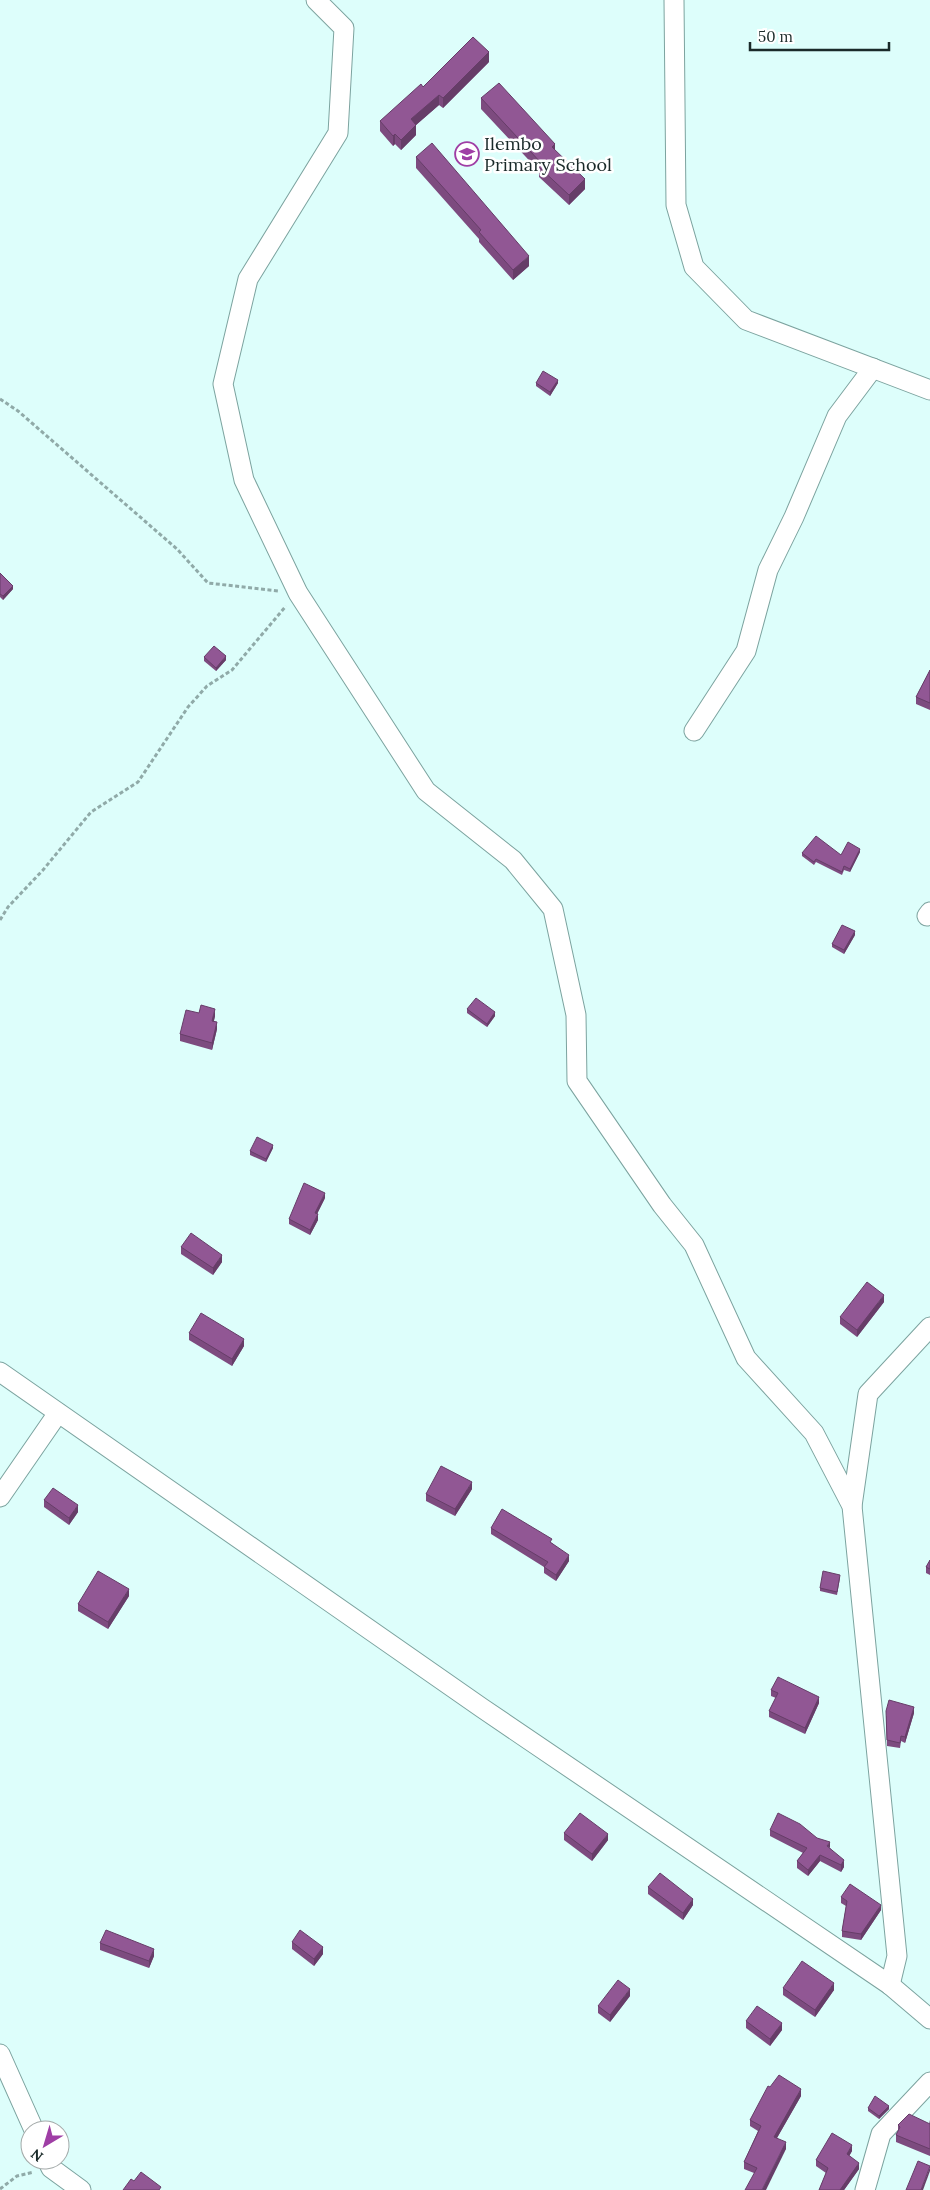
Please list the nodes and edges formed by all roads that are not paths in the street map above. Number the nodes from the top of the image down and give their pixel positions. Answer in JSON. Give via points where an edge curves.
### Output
{"nodes":[{"id":1,"x":316,"y":0,"type":"edge"},
{"id":2,"x":674,"y":0,"type":"edge"},
{"id":3,"x":873,"y":368,"type":"junction"},
{"id":4,"x":930,"y":390,"type":"edge"},
{"id":5,"x":694,"y":731,"type":"dead end"},
{"id":6,"x":930,"y":1327,"type":"edge"},
{"id":7,"x":0,"y":1372,"type":"edge"},
{"id":8,"x":58,"y":1413,"type":"junction"},
{"id":9,"x":0,"y":1497,"type":"edge"},
{"id":10,"x":852,"y":1506,"type":"junction"},
{"id":11,"x":890,"y":1986,"type":"junction"},
{"id":12,"x":930,"y":2019,"type":"edge"},
{"id":13,"x":0,"y":2054,"type":"edge"},
{"id":14,"x":930,"y":2082,"type":"edge"},
{"id":15,"x":30,"y":2120,"type":"edge"},
{"id":16,"x":57,"y":2170,"type":"edge"},
{"id":17,"x":82,"y":2190,"type":"edge"},
{"id":18,"x":865,"y":2190,"type":"edge"}],
"edges":[{"from":1,"to":10,"type":"street","via":[[344,28],[338,132],[248,280],[223,384],[244,480],[298,593],[426,791],[514,860],[552,909],[576,1015],[577,1081],[662,1205],[694,1245],[746,1358],[814,1433]]},
{"from":2,"to":3,"type":"street","via":[[676,205],[694,266],[746,320]]},
{"from":3,"to":4,"type":"street"},
{"from":3,"to":5,"type":"street","via":[[837,416],[768,570],[746,651]]},
{"from":6,"to":10,"type":"street","via":[[868,1394]]},
{"from":7,"to":8,"type":"street"},
{"from":8,"to":9,"type":"street"},
{"from":8,"to":11,"type":"street"},
{"from":10,"to":11,"type":"street","via":[[897,1956]]},
{"from":11,"to":12,"type":"street"},
{"from":13,"to":15,"type":"street"},
{"from":14,"to":18,"type":"street","via":[[881,2134]]},
{"from":16,"to":17,"type":"street"}]}
